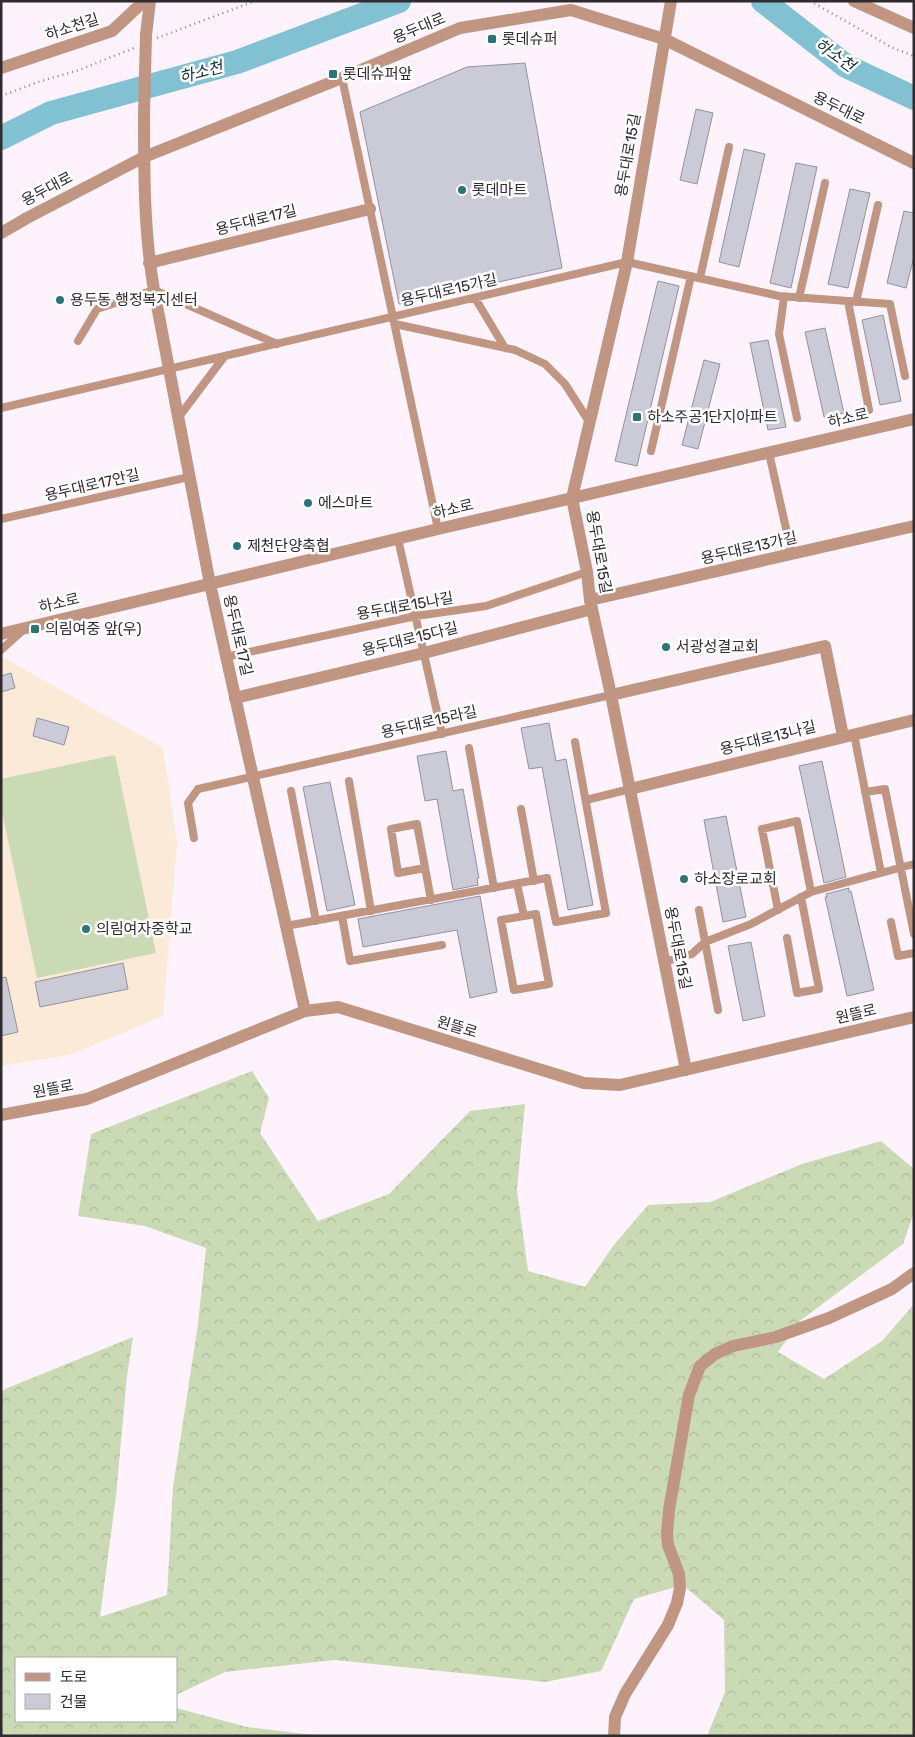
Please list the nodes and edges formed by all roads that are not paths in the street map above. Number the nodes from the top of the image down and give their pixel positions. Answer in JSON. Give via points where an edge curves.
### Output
{"nodes":[{"id":1,"x":144,"y":1,"type":"edge"},
{"id":2,"x":150,"y":1,"type":"edge"},
{"id":3,"x":671,"y":1,"type":"edge"},
{"id":4,"x":854,"y":1,"type":"edge"},
{"id":5,"x":914,"y":28,"type":"edge"},
{"id":6,"x":664,"y":39,"type":"junction"},
{"id":7,"x":2,"y":63,"type":"edge"},
{"id":8,"x":342,"y":78,"type":"junction"},
{"id":9,"x":730,"y":147,"type":"dead end"},
{"id":10,"x":144,"y":157,"type":"junction"},
{"id":11,"x":914,"y":163,"type":"edge"},
{"id":12,"x":825,"y":183,"type":"dead end"},
{"id":13,"x":878,"y":205,"type":"dead end"},
{"id":14,"x":370,"y":209,"type":"junction"},
{"id":15,"x":1,"y":233,"type":"edge"},
{"id":16,"x":627,"y":262,"type":"junction"},
{"id":17,"x":149,"y":263,"type":"junction"},
{"id":18,"x":695,"y":277,"type":"junction"},
{"id":19,"x":154,"y":290,"type":"junction"},
{"id":20,"x":784,"y":296,"type":"junction"},
{"id":21,"x":475,"y":298,"type":"junction"},
{"id":22,"x":799,"y":298,"type":"junction"},
{"id":23,"x":848,"y":301,"type":"junction"},
{"id":24,"x":856,"y":302,"type":"junction"},
{"id":25,"x":394,"y":321,"type":"junction"},
{"id":26,"x":78,"y":341,"type":"dead end"},
{"id":27,"x":277,"y":344,"type":"junction"},
{"id":28,"x":505,"y":348,"type":"junction"},
{"id":29,"x":224,"y":357,"type":"junction"},
{"id":30,"x":168,"y":370,"type":"junction"},
{"id":31,"x":905,"y":376,"type":"dead end"},
{"id":32,"x":1,"y":408,"type":"edge"},
{"id":33,"x":869,"y":410,"type":"dead end"},
{"id":34,"x":178,"y":418,"type":"junction"},
{"id":35,"x":797,"y":418,"type":"dead end"},
{"id":36,"x":914,"y":419,"type":"edge"},
{"id":37,"x":590,"y":423,"type":"junction"},
{"id":38,"x":651,"y":451,"type":"dead end"},
{"id":39,"x":768,"y":453,"type":"junction"},
{"id":40,"x":189,"y":477,"type":"junction"},
{"id":41,"x":572,"y":498,"type":"junction"},
{"id":42,"x":1,"y":519,"type":"edge"},
{"id":43,"x":914,"y":526,"type":"edge"},
{"id":44,"x":438,"y":529,"type":"junction"},
{"id":45,"x":398,"y":539,"type":"junction"},
{"id":46,"x":792,"y":555,"type":"junction"},
{"id":47,"x":587,"y":572,"type":"junction"},
{"id":48,"x":210,"y":584,"type":"junction"},
{"id":49,"x":591,"y":604,"type":"junction"},
{"id":50,"x":416,"y":616,"type":"junction"},
{"id":51,"x":27,"y":627,"type":"junction"},
{"id":52,"x":2,"y":631,"type":"edge"},
{"id":53,"x":1,"y":650,"type":"edge"},
{"id":54,"x":424,"y":653,"type":"junction"},
{"id":55,"x":226,"y":657,"type":"junction"},
{"id":56,"x":611,"y":695,"type":"junction"},
{"id":57,"x":235,"y":698,"type":"junction"},
{"id":58,"x":914,"y":720,"type":"edge"},
{"id":59,"x":442,"y":734,"type":"junction"},
{"id":60,"x":848,"y":735,"type":"junction"},
{"id":61,"x":575,"y":742,"type":"dead end"},
{"id":62,"x":469,"y":748,"type":"dead end"},
{"id":63,"x":253,"y":777,"type":"junction"},
{"id":64,"x":349,"y":781,"type":"dead end"},
{"id":65,"x":630,"y":790,"type":"junction"},
{"id":66,"x":291,"y":791,"type":"dead end"},
{"id":67,"x":865,"y":792,"type":"junction"},
{"id":68,"x":586,"y":800,"type":"junction"},
{"id":69,"x":521,"y":808,"type":"dead end"},
{"id":70,"x":194,"y":838,"type":"dead end"},
{"id":71,"x":914,"y":864,"type":"edge"},
{"id":72,"x":425,"y":868,"type":"junction"},
{"id":73,"x":901,"y":868,"type":"junction"},
{"id":74,"x":881,"y":873,"type":"junction"},
{"id":75,"x":534,"y":880,"type":"junction"},
{"id":76,"x":517,"y":884,"type":"junction"},
{"id":77,"x":494,"y":888,"type":"junction"},
{"id":78,"x":811,"y":892,"type":"junction"},
{"id":79,"x":801,"y":897,"type":"junction"},
{"id":80,"x":431,"y":900,"type":"junction"},
{"id":81,"x":699,"y":910,"type":"dead end"},
{"id":82,"x":778,"y":910,"type":"junction"},
{"id":83,"x":371,"y":911,"type":"junction"},
{"id":84,"x":342,"y":916,"type":"junction"},
{"id":85,"x":524,"y":916,"type":"junction"},
{"id":86,"x":316,"y":921,"type":"junction"},
{"id":87,"x":891,"y":922,"type":"dead end"},
{"id":88,"x":286,"y":926,"type":"junction"},
{"id":89,"x":914,"y":934,"type":"edge"},
{"id":90,"x":786,"y":938,"type":"dead end"},
{"id":91,"x":705,"y":942,"type":"junction"},
{"id":92,"x":442,"y":945,"type":"dead end"},
{"id":93,"x":914,"y":953,"type":"edge"},
{"id":94,"x":664,"y":962,"type":"junction"},
{"id":95,"x":718,"y":1010,"type":"dead end"},
{"id":96,"x":306,"y":1011,"type":"junction"},
{"id":97,"x":914,"y":1017,"type":"edge"},
{"id":98,"x":686,"y":1070,"type":"junction"},
{"id":99,"x":1,"y":1115,"type":"edge"},
{"id":100,"x":914,"y":1273,"type":"edge"},
{"id":101,"x":614,"y":1736,"type":"edge"}],
"edges":[{"from":1,"to":7,"type":"street","name":"하소천길","via":[[112,32]]},
{"from":2,"to":10,"type":"street","name":"용두대로17길","bridge":true},
{"from":3,"to":6,"type":"street","name":"용두대로15길"},
{"from":4,"to":5,"type":"street"},
{"from":6,"to":8,"type":"street","name":"용두대로","via":[[571,10],[460,28]]},
{"from":6,"to":11,"type":"street","name":"용두대로"},
{"from":6,"to":16,"type":"street","name":"용두대로15길"},
{"from":8,"to":10,"type":"street","name":"용두대로"},
{"from":8,"to":14,"type":"lane"},
{"from":9,"to":18,"type":"lane"},
{"from":10,"to":15,"type":"street","name":"용두대로"},
{"from":10,"to":17,"type":"street","name":"용두대로17길"},
{"from":12,"to":22,"type":"lane"},
{"from":13,"to":24,"type":"lane"},
{"from":14,"to":17,"type":"street","name":"용두대로17길"},
{"from":14,"to":25,"type":"lane"},
{"from":16,"to":18,"type":"lane"},
{"from":16,"to":21,"type":"lane","name":"용두대로15가길"},
{"from":16,"to":37,"type":"street","name":"용두대로15길"},
{"from":17,"to":19,"type":"street","name":"용두대로17길"},
{"from":18,"to":20,"type":"lane"},
{"from":18,"to":38,"type":"lane"},
{"from":19,"to":26,"type":"lane","via":[[97,309]]},
{"from":19,"to":27,"type":"lane"},
{"from":19,"to":30,"type":"street","name":"용두대로17길"},
{"from":20,"to":22,"type":"lane"},
{"from":20,"to":35,"type":"lane","via":[[779,334]]},
{"from":21,"to":25,"type":"lane","name":"용두대로15가길"},
{"from":21,"to":28,"type":"lane"},
{"from":22,"to":23,"type":"lane"},
{"from":23,"to":24,"type":"lane"},
{"from":23,"to":33,"type":"lane"},
{"from":24,"to":31,"type":"lane","via":[[890,304]]},
{"from":25,"to":27,"type":"lane","name":"용두대로15가길"},
{"from":25,"to":28,"type":"lane"},
{"from":25,"to":44,"type":"lane"},
{"from":27,"to":29,"type":"lane","name":"용두대로15가길"},
{"from":28,"to":37,"type":"lane","via":[[545,364],[564,384]]},
{"from":29,"to":30,"type":"lane","name":"용두대로15가길"},
{"from":29,"to":34,"type":"lane"},
{"from":30,"to":32,"type":"lane","name":"용두대로15가길"},
{"from":30,"to":34,"type":"street","name":"용두대로17길"},
{"from":34,"to":40,"type":"street","name":"용두대로17길"},
{"from":36,"to":39,"type":"street","name":"하소로"},
{"from":37,"to":41,"type":"street","name":"용두대로15길"},
{"from":39,"to":41,"type":"street","name":"하소로"},
{"from":39,"to":46,"type":"lane"},
{"from":40,"to":42,"type":"lane","name":"용두대로17안길"},
{"from":40,"to":48,"type":"street","name":"용두대로17길"},
{"from":41,"to":44,"type":"street","name":"하소로"},
{"from":41,"to":47,"type":"street","name":"용두대로15길"},
{"from":43,"to":46,"type":"street","name":"용두대로13가길"},
{"from":44,"to":45,"type":"street","name":"하소로"},
{"from":45,"to":48,"type":"street","name":"하소로"},
{"from":45,"to":50,"type":"lane"},
{"from":46,"to":49,"type":"street","name":"용두대로13가길"},
{"from":47,"to":49,"type":"street","name":"용두대로15길"},
{"from":47,"to":50,"type":"lane","name":"용두대로15나길","via":[[486,606]]},
{"from":48,"to":51,"type":"street","name":"하소로"},
{"from":48,"to":55,"type":"street","name":"용두대로17길"},
{"from":49,"to":54,"type":"street","name":"용두대로15다길"},
{"from":49,"to":56,"type":"street","name":"용두대로15길"},
{"from":50,"to":54,"type":"lane"},
{"from":50,"to":55,"type":"lane","name":"용두대로15나길"},
{"from":51,"to":52,"type":"street","name":"하소로"},
{"from":51,"to":53,"type":"lane"},
{"from":54,"to":57,"type":"street","name":"용두대로15다길"},
{"from":54,"to":59,"type":"lane"},
{"from":55,"to":57,"type":"street","name":"용두대로17길"},
{"from":56,"to":59,"type":"lane","name":"용두대로15라길"},
{"from":56,"to":60,"type":"street","via":[[824,646]]},
{"from":56,"to":65,"type":"street","name":"용두대로15길"},
{"from":57,"to":63,"type":"street","name":"용두대로17길"},
{"from":58,"to":60,"type":"street","name":"용두대로13나길"},
{"from":59,"to":63,"type":"lane","name":"용두대로15라길"},
{"from":60,"to":65,"type":"street","name":"용두대로13나길"},
{"from":60,"to":67,"type":"lane"},
{"from":61,"to":68,"type":"lane"},
{"from":62,"to":77,"type":"lane"},
{"from":63,"to":70,"type":"lane","name":"용두대로15라길","via":[[198,789],[188,803]]},
{"from":63,"to":88,"type":"street","name":"용두대로17길"},
{"from":64,"to":83,"type":"lane"},
{"from":65,"to":68,"type":"lane"},
{"from":65,"to":94,"type":"street","name":"용두대로15길"},
{"from":66,"to":86,"type":"lane"},
{"from":67,"to":73,"type":"lane","via":[[885,788]]},
{"from":67,"to":74,"type":"lane"},
{"from":68,"to":75,"type":"lane","via":[[606,913],[556,922],[548,878]]},
{"from":69,"to":75,"type":"lane"},
{"from":71,"to":73,"type":"lane"},
{"from":72,"to":72,"type":"lane","via":[[417,824],[391,829],[398,873]]},
{"from":72,"to":80,"type":"lane"},
{"from":73,"to":74,"type":"lane"},
{"from":73,"to":89,"type":"lane"},
{"from":74,"to":78,"type":"lane"},
{"from":75,"to":76,"type":"lane"},
{"from":76,"to":77,"type":"lane"},
{"from":76,"to":85,"type":"lane"},
{"from":77,"to":80,"type":"lane"},
{"from":78,"to":79,"type":"lane"},
{"from":78,"to":82,"type":"lane","via":[[797,821],[762,829]]},
{"from":79,"to":82,"type":"lane"},
{"from":79,"to":90,"type":"lane","via":[[819,990],[797,993]]},
{"from":80,"to":83,"type":"lane"},
{"from":81,"to":91,"type":"lane"},
{"from":82,"to":91,"type":"lane"},
{"from":83,"to":84,"type":"lane"},
{"from":84,"to":86,"type":"lane"},
{"from":84,"to":92,"type":"lane","via":[[350,960]]},
{"from":85,"to":85,"type":"lane","via":[[501,920],[514,990],[549,984],[536,914]]},
{"from":86,"to":88,"type":"lane"},
{"from":87,"to":93,"type":"lane","via":[[898,956]]},
{"from":88,"to":96,"type":"street","name":"용두대로17길"},
{"from":91,"to":94,"type":"lane","via":[[692,954]]},
{"from":91,"to":95,"type":"lane"},
{"from":94,"to":98,"type":"street","name":"용두대로15길"},
{"from":96,"to":98,"type":"street","name":"원뜰로","via":[[338,1007],[584,1083],[620,1085]]},
{"from":96,"to":99,"type":"street","name":"원뜰로","via":[[87,1099]]},
{"from":97,"to":98,"type":"street","name":"원뜰로"},
{"from":100,"to":101,"type":"street","via":[[892,1289],[829,1318],[776,1337],[733,1346],[700,1366],[689,1395],[668,1517],[668,1545],[679,1574],[677,1604],[668,1625],[625,1694],[615,1717]]}]}
